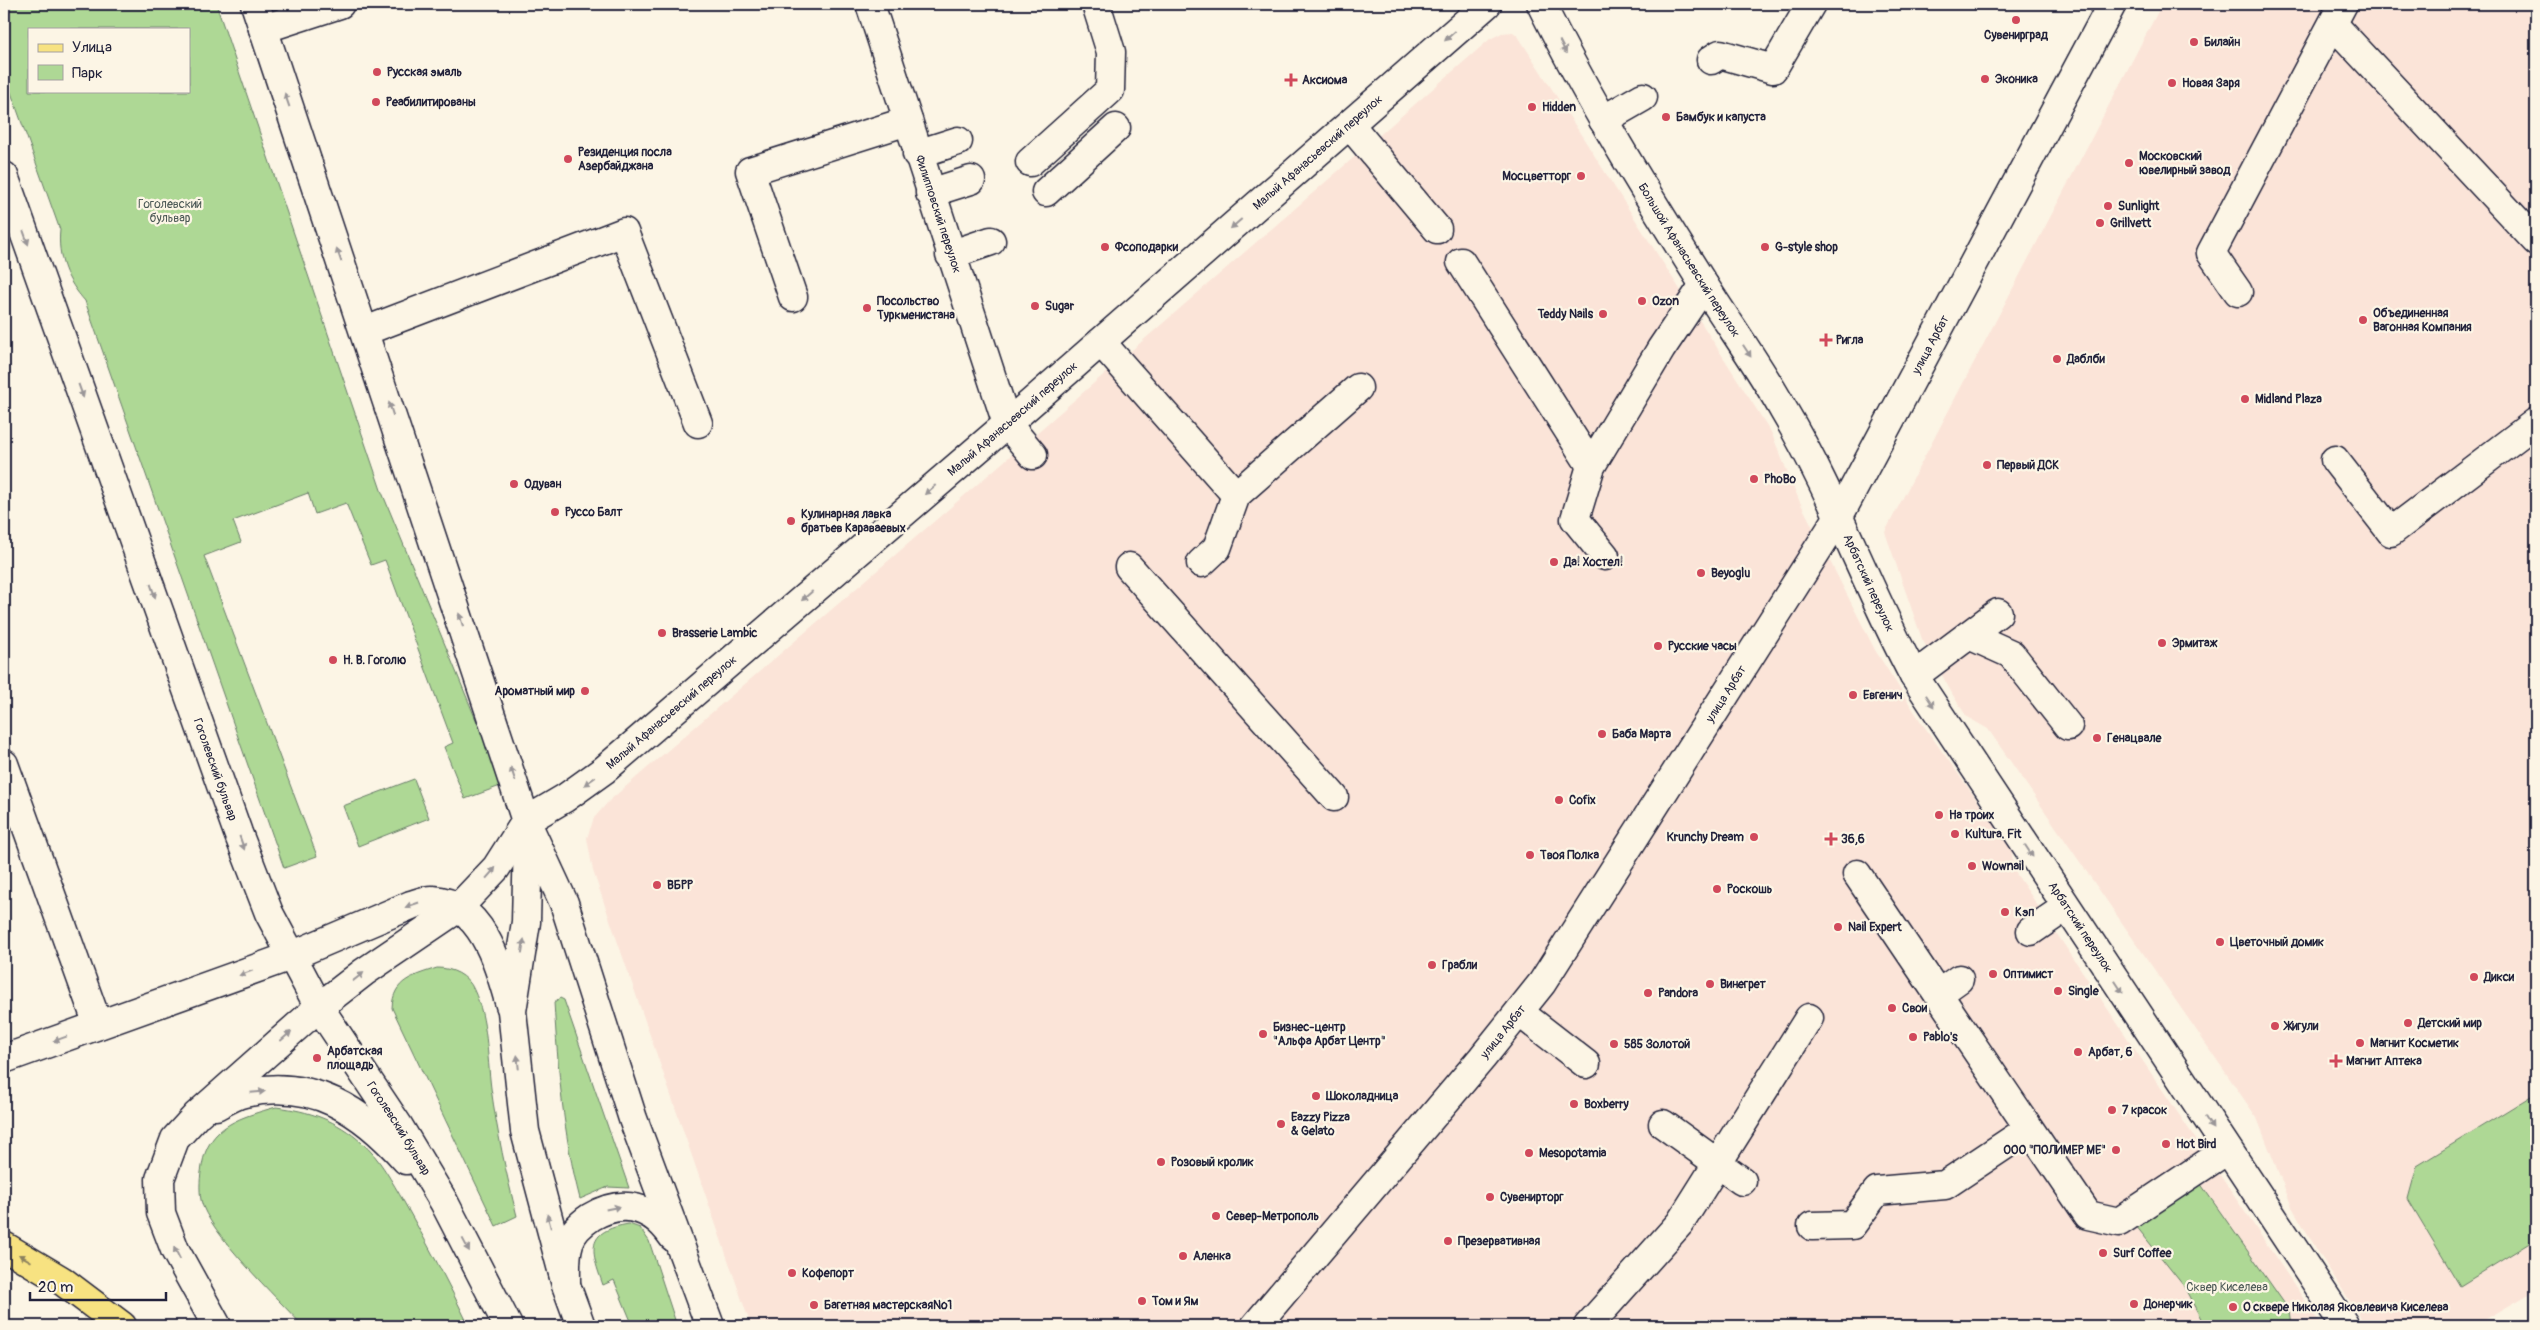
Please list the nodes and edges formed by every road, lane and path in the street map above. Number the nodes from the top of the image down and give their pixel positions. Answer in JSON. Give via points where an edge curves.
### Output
{"nodes":[{"id":1,"x":255,"y":4,"type":"edge"},
{"id":2,"x":340,"y":4,"type":"edge"},
{"id":3,"x":870,"y":4,"type":"edge"},
{"id":4,"x":1096,"y":4,"type":"edge"},
{"id":5,"x":1487,"y":4,"type":"edge"},
{"id":6,"x":1541,"y":4,"type":"edge"},
{"id":7,"x":1811,"y":4,"type":"edge"},
{"id":8,"x":2112,"y":4,"type":"edge"},
{"id":9,"x":2338,"y":14,"type":"edge"},
{"id":10,"x":263,"y":30,"type":"junction"},
{"id":11,"x":1711,"y":60,"type":"dead end"},
{"id":12,"x":1643,"y":97,"type":"dead end"},
{"id":13,"x":1603,"y":120,"type":"junction"},
{"id":14,"x":908,"y":121,"type":"junction"},
{"id":15,"x":1350,"y":125,"type":"junction"},
{"id":16,"x":1116,"y":128,"type":"dead end"},
{"id":17,"x":958,"y":141,"type":"dead end"},
{"id":18,"x":917,"y":154,"type":"junction"},
{"id":19,"x":1030,"y":162,"type":"dead end"},
{"id":20,"x":4,"y":176,"type":"edge"},
{"id":21,"x":971,"y":180,"type":"dead end"},
{"id":22,"x":1046,"y":192,"type":"dead end"},
{"id":23,"x":930,"y":193,"type":"junction"},
{"id":24,"x":1438,"y":229,"type":"dead end"},
{"id":25,"x":2536,"y":241,"type":"edge"},
{"id":26,"x":991,"y":242,"type":"dead end"},
{"id":27,"x":950,"y":255,"type":"junction"},
{"id":28,"x":1461,"y":262,"type":"dead end"},
{"id":29,"x":1704,"y":285,"type":"junction"},
{"id":30,"x":2238,"y":292,"type":"dead end"},
{"id":31,"x":793,"y":296,"type":"dead end"},
{"id":32,"x":365,"y":331,"type":"junction"},
{"id":33,"x":1101,"y":342,"type":"junction"},
{"id":34,"x":1358,"y":388,"type":"dead end"},
{"id":35,"x":2536,"y":422,"type":"edge"},
{"id":36,"x":698,"y":423,"type":"dead end"},
{"id":37,"x":1007,"y":424,"type":"junction"},
{"id":38,"x":1033,"y":455,"type":"dead end"},
{"id":39,"x":2335,"y":460,"type":"dead end"},
{"id":40,"x":1591,"y":466,"type":"junction"},
{"id":41,"x":1236,"y":495,"type":"junction"},
{"id":42,"x":1840,"y":516,"type":"junction"},
{"id":43,"x":1605,"y":556,"type":"dead end"},
{"id":44,"x":1201,"y":563,"type":"dead end"},
{"id":45,"x":1129,"y":567,"type":"dead end"},
{"id":46,"x":1998,"y":613,"type":"dead end"},
{"id":47,"x":1969,"y":635,"type":"junction"},
{"id":48,"x":1914,"y":676,"type":"junction"},
{"id":49,"x":2068,"y":726,"type":"dead end"},
{"id":50,"x":4,"y":764,"type":"edge"},
{"id":51,"x":1334,"y":798,"type":"dead end"},
{"id":52,"x":526,"y":821,"type":"junction"},
{"id":53,"x":1857,"y":874,"type":"dead end"},
{"id":54,"x":2066,"y":907,"type":"junction"},
{"id":55,"x":458,"y":909,"type":"junction"},
{"id":56,"x":2031,"y":931,"type":"dead end"},
{"id":57,"x":292,"y":956,"type":"junction"},
{"id":58,"x":320,"y":1007,"type":"junction"},
{"id":59,"x":512,"y":1011,"type":"junction"},
{"id":60,"x":1519,"y":1012,"type":"junction"},
{"id":61,"x":1809,"y":1018,"type":"dead end"},
{"id":62,"x":98,"y":1025,"type":"junction"},
{"id":63,"x":4,"y":1059,"type":"edge"},
{"id":64,"x":1586,"y":1064,"type":"dead end"},
{"id":65,"x":197,"y":1114,"type":"junction"},
{"id":66,"x":1663,"y":1124,"type":"dead end"},
{"id":67,"x":2029,"y":1129,"type":"junction"},
{"id":68,"x":2227,"y":1150,"type":"junction"},
{"id":69,"x":1717,"y":1165,"type":"junction"},
{"id":70,"x":1742,"y":1181,"type":"dead end"},
{"id":71,"x":444,"y":1202,"type":"junction"},
{"id":72,"x":1812,"y":1226,"type":"dead end"},
{"id":73,"x":4,"y":1246,"type":"edge"},
{"id":74,"x":682,"y":1251,"type":"junction"},
{"id":75,"x":566,"y":1285,"type":"junction"},
{"id":76,"x":122,"y":1326,"type":"edge"},
{"id":77,"x":217,"y":1326,"type":"edge"},
{"id":78,"x":508,"y":1326,"type":"edge"},
{"id":79,"x":581,"y":1326,"type":"edge"},
{"id":80,"x":710,"y":1326,"type":"edge"},
{"id":81,"x":1255,"y":1326,"type":"edge"},
{"id":82,"x":1588,"y":1326,"type":"edge"},
{"id":83,"x":2345,"y":1326,"type":"edge"}],
"edges":[{"from":1,"to":10,"type":"street"},
{"from":2,"to":10,"type":"street"},
{"from":3,"to":14,"type":"street","name":"Филипповский переулок"},
{"from":4,"to":19,"type":"street","via":[[1111,52],[1110,90]]},
{"from":5,"to":15,"type":"street","name":"Малый Афанасьевский переулок","one_way":true},
{"from":6,"to":13,"type":"street","name":"Большой Афанасьевский переулок","one_way":true},
{"from":7,"to":11,"type":"street","via":[[1773,69],[1720,54]]},
{"from":8,"to":42,"type":"street","name":"улица Арбат"},
{"from":9,"to":25,"type":"street"},
{"from":9,"to":30,"type":"street","via":[[2211,253]]},
{"from":32,"to":10,"type":"street","one_way":true},
{"from":12,"to":13,"type":"street"},
{"from":13,"to":29,"type":"street","name":"Большой Афанасьевский переулок"},
{"from":14,"to":18,"type":"street","name":"Филипповский переулок"},
{"from":14,"to":31,"type":"street","via":[[750,171]]},
{"from":15,"to":24,"type":"street"},
{"from":15,"to":33,"type":"street","name":"Малый Афанасьевский переулок","one_way":true},
{"from":16,"to":22,"type":"street"},
{"from":17,"to":18,"type":"street"},
{"from":18,"to":23,"type":"street","name":"Филипповский переулок"},
{"from":20,"to":57,"type":"street","name":"Гоголевский бульвар","one_way":true,"via":[[242,842],[269,913]]},
{"from":21,"to":23,"type":"street"},
{"from":23,"to":27,"type":"street","name":"Филипповский переулок"},
{"from":26,"to":27,"type":"street"},
{"from":27,"to":37,"type":"street","name":"Филипповский переулок"},
{"from":28,"to":40,"type":"street"},
{"from":29,"to":40,"type":"street","via":[[1666,341]]},
{"from":29,"to":42,"type":"street","name":"Большой Афанасьевский переулок","one_way":true,"via":[[1784,409]]},
{"from":32,"to":36,"type":"street","via":[[624,232]]},
{"from":52,"to":32,"type":"street","one_way":true},
{"from":33,"to":37,"type":"street","name":"Малый Афанасьевский переулок"},
{"from":33,"to":41,"type":"street"},
{"from":34,"to":41,"type":"street"},
{"from":35,"to":39,"type":"street","via":[[2391,532]]},
{"from":37,"to":38,"type":"street"},
{"from":37,"to":52,"type":"street","name":"Малый Афанасьевский переулок","one_way":true,"via":[[604,770],[566,798]]},
{"from":40,"to":43,"type":"street","via":[[1576,519]]},
{"from":41,"to":44,"type":"street","via":[[1217,548]]},
{"from":42,"to":48,"type":"street","name":"Арбатский переулок"},
{"from":42,"to":60,"type":"street","name":"улица Арбат","via":[[1542,983]]},
{"from":45,"to":51,"type":"street"},
{"from":46,"to":47,"type":"street"},
{"from":47,"to":48,"type":"street"},
{"from":47,"to":49,"type":"street","via":[[2011,654]]},
{"from":48,"to":54,"type":"street","name":"Арбатский переулок","one_way":true},
{"from":50,"to":62,"type":"street"},
{"from":55,"to":52,"type":"street","one_way":true,"via":[[496,868]]},
{"from":59,"to":52,"type":"street","one_way":true,"via":[[526,922]]},
{"from":52,"to":74,"type":"street","via":[[564,903],[633,1119]]},
{"from":53,"to":67,"type":"street","via":[[1948,987]]},
{"from":54,"to":56,"type":"street"},
{"from":54,"to":68,"type":"street","name":"Арбатский переулок","one_way":true},
{"from":55,"to":57,"type":"street","one_way":true,"via":[[432,899]]},
{"from":58,"to":55,"type":"street","one_way":true,"via":[[364,972]]},
{"from":55,"to":59,"type":"street","via":[[485,937],[497,960]]},
{"from":57,"to":58,"type":"street","name":"Гоголевский бульвар"},
{"from":57,"to":62,"type":"street","one_way":true},
{"from":65,"to":58,"type":"street","one_way":true},
{"from":58,"to":71,"type":"street","name":"Гоголевский бульвар","via":[[398,1125]]},
{"from":75,"to":59,"type":"street","one_way":true,"via":[[525,1131]]},
{"from":60,"to":64,"type":"street"},
{"from":60,"to":81,"type":"street","name":"улица Арбат"},
{"from":61,"to":69,"type":"street"},
{"from":62,"to":63,"type":"street","one_way":true},
{"from":65,"to":71,"type":"street","one_way":true,"via":[[243,1093],[291,1089],[319,1095],[351,1109],[386,1138]]},
{"from":77,"to":65,"type":"street","one_way":true,"via":[[175,1250],[161,1213],[160,1179],[175,1139]]},
{"from":66,"to":69,"type":"street"},
{"from":67,"to":68,"type":"street","via":[[2088,1215],[2119,1222]]},
{"from":67,"to":72,"type":"street","via":[[1945,1185],[1877,1191],[1852,1225]]},
{"from":68,"to":83,"type":"street","name":"Арбатский переулок"},
{"from":69,"to":70,"type":"street"},
{"from":69,"to":82,"type":"street","via":[[1680,1224]]},
{"from":71,"to":78,"type":"street","name":"Гоголевский бульвар","one_way":true},
{"from":76,"to":73,"type":"main road","one_way":true,"via":[[61,1280]]},
{"from":75,"to":74,"type":"street","one_way":true,"via":[[569,1242],[582,1223],[603,1210],[625,1205],[650,1213],[665,1226]]},
{"from":74,"to":80,"type":"street"},
{"from":75,"to":79,"type":"street"}]}
